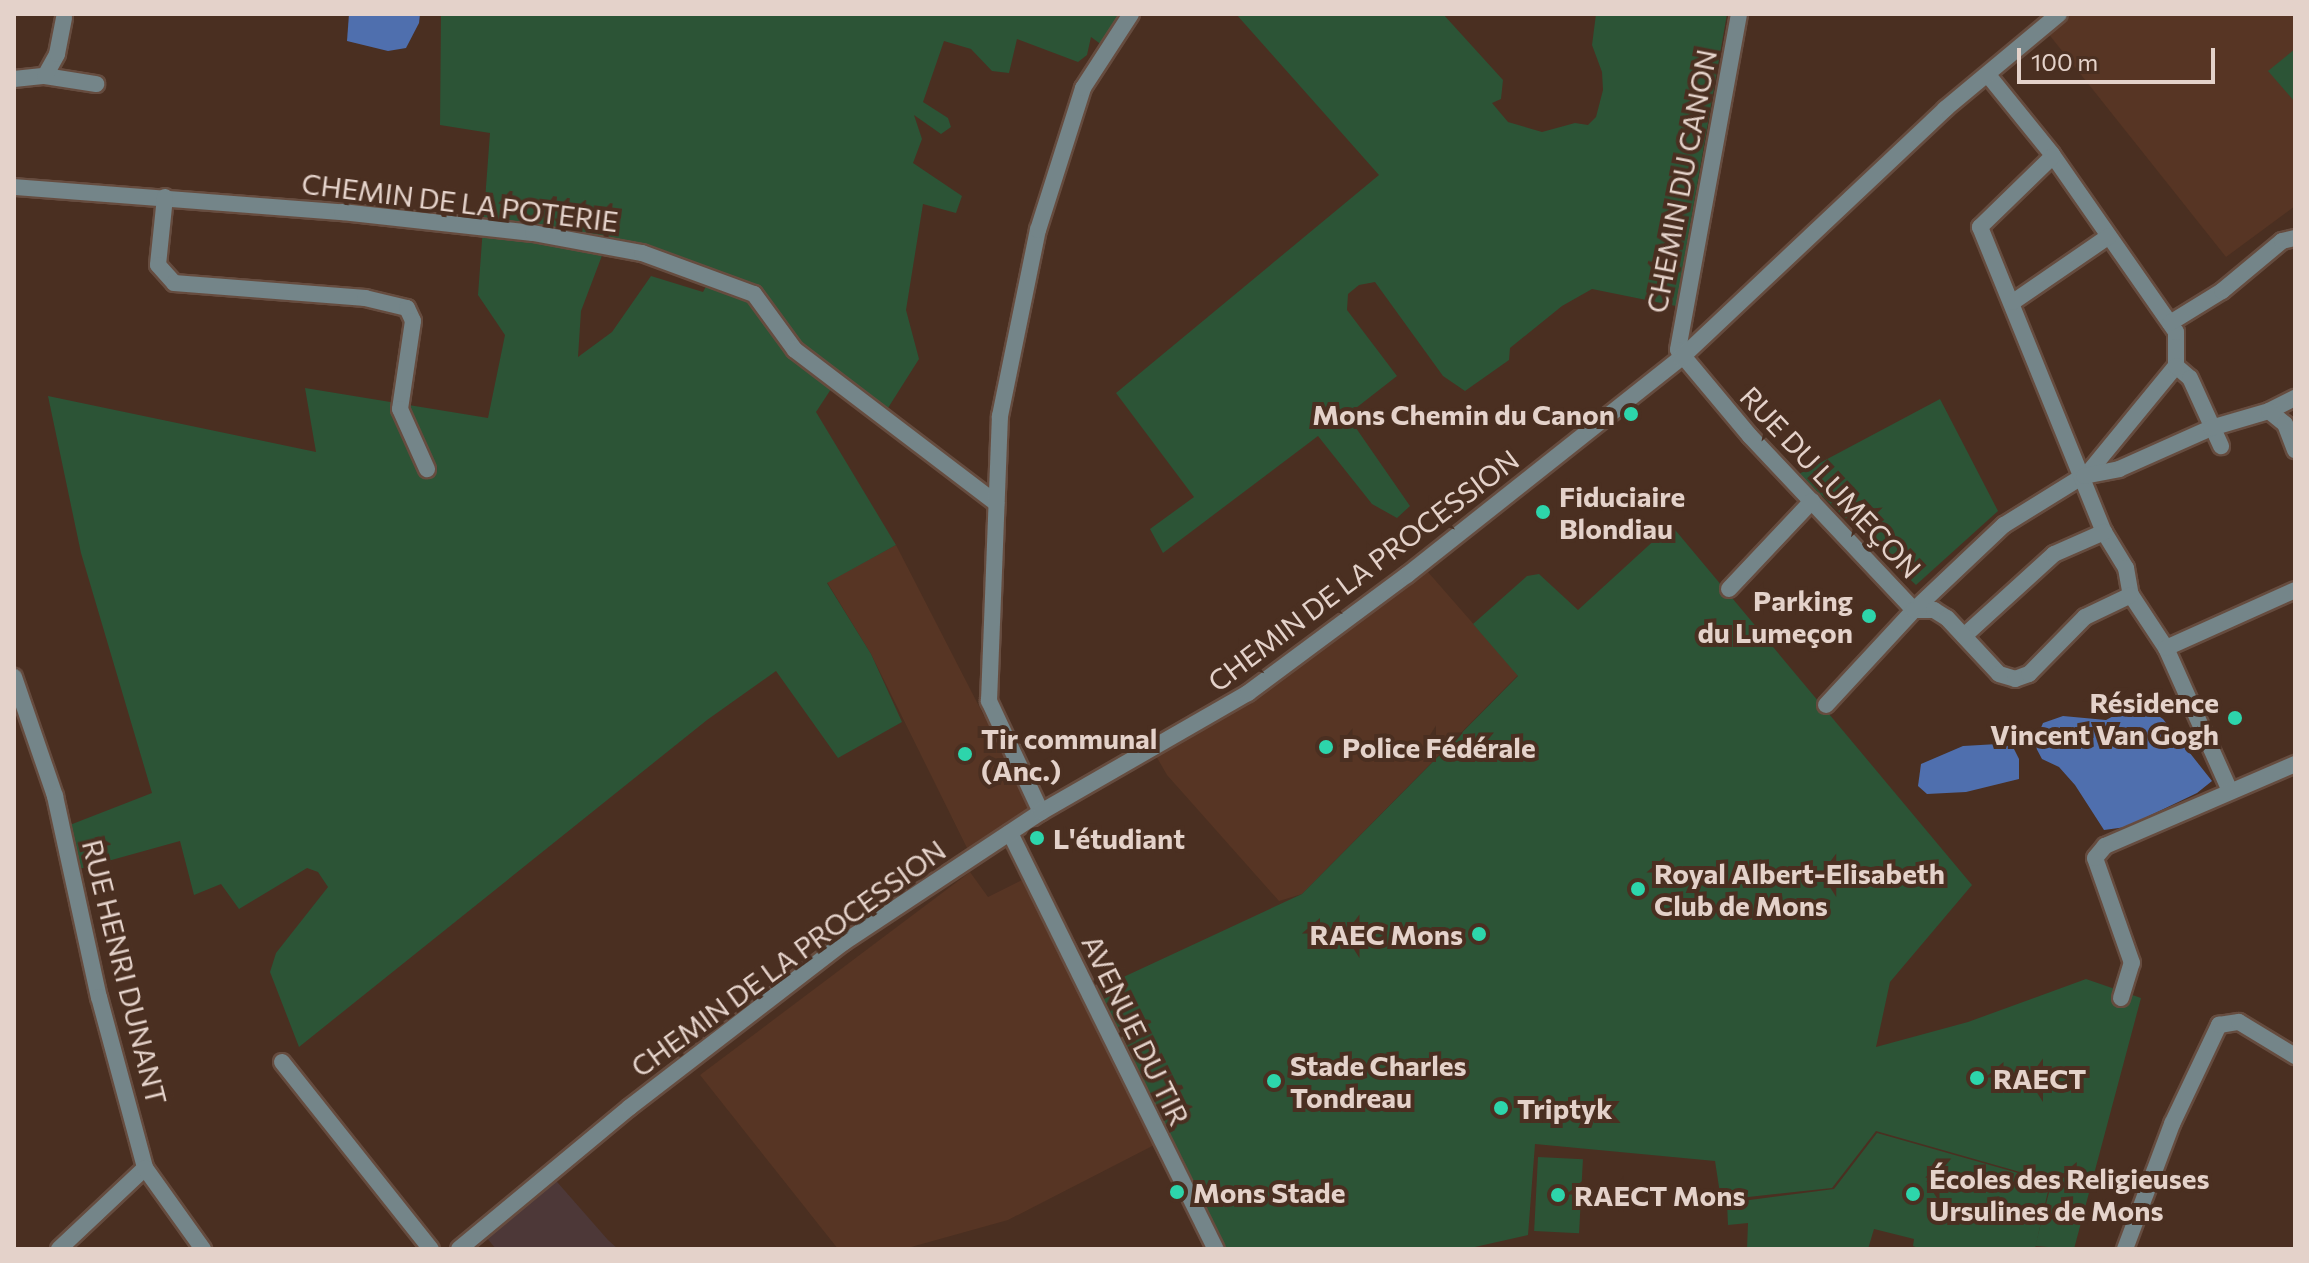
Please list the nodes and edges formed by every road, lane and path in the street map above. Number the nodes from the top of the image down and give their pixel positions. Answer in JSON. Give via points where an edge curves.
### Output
{"nodes":[{"id":1,"x":1131,"y":14,"type":"edge"},
{"id":2,"x":1739,"y":14,"type":"edge"},
{"id":3,"x":2059,"y":14,"type":"edge"},
{"id":4,"x":64,"y":18,"type":"dead end"},
{"id":5,"x":1988,"y":75,"type":"junction"},
{"id":6,"x":45,"y":76,"type":"junction"},
{"id":7,"x":14,"y":79,"type":"edge"},
{"id":8,"x":96,"y":84,"type":"dead end"},
{"id":9,"x":2053,"y":156,"type":"junction"},
{"id":10,"x":14,"y":187,"type":"edge"},
{"id":11,"x":165,"y":197,"type":"junction"},
{"id":12,"x":2109,"y":236,"type":"junction"},
{"id":13,"x":2295,"y":238,"type":"edge"},
{"id":14,"x":2013,"y":302,"type":"junction"},
{"id":15,"x":2170,"y":323,"type":"junction"},
{"id":16,"x":1681,"y":358,"type":"junction"},
{"id":17,"x":2176,"y":366,"type":"junction"},
{"id":18,"x":2295,"y":398,"type":"edge"},
{"id":19,"x":2269,"y":411,"type":"junction"},
{"id":20,"x":2211,"y":428,"type":"junction"},
{"id":21,"x":2221,"y":446,"type":"dead end"},
{"id":22,"x":2295,"y":450,"type":"edge"},
{"id":23,"x":427,"y":469,"type":"dead end"},
{"id":24,"x":2084,"y":476,"type":"junction"},
{"id":25,"x":1812,"y":501,"type":"junction"},
{"id":26,"x":996,"y":503,"type":"junction"},
{"id":27,"x":2104,"y":532,"type":"junction"},
{"id":28,"x":1729,"y":589,"type":"dead end"},
{"id":29,"x":2295,"y":590,"type":"edge"},
{"id":30,"x":2131,"y":595,"type":"junction"},
{"id":31,"x":1914,"y":610,"type":"junction"},
{"id":32,"x":1964,"y":636,"type":"junction"},
{"id":33,"x":2166,"y":648,"type":"junction"},
{"id":34,"x":14,"y":678,"type":"edge"},
{"id":35,"x":1826,"y":705,"type":"dead end"},
{"id":36,"x":2295,"y":764,"type":"edge"},
{"id":37,"x":2230,"y":791,"type":"junction"},
{"id":38,"x":1041,"y":812,"type":"junction"},
{"id":39,"x":1010,"y":833,"type":"junction"},
{"id":40,"x":2121,"y":998,"type":"dead end"},
{"id":41,"x":2295,"y":1056,"type":"edge"},
{"id":42,"x":282,"y":1062,"type":"dead end"},
{"id":43,"x":145,"y":1168,"type":"junction"},
{"id":44,"x":59,"y":1249,"type":"edge"},
{"id":45,"x":203,"y":1249,"type":"edge"},
{"id":46,"x":431,"y":1249,"type":"edge"},
{"id":47,"x":459,"y":1249,"type":"edge"},
{"id":48,"x":1216,"y":1249,"type":"edge"},
{"id":49,"x":2125,"y":1249,"type":"edge"}],
"edges":[{"from":1,"to":26,"type":"street","via":[[1088,75],[1038,230],[1000,416]]},
{"from":2,"to":16,"type":"street","name":"CHEMIN DU CANON","via":[[1681,320]]},
{"from":3,"to":5,"type":"street","name":"CHEMIN DE LA PROCESSION"},
{"from":4,"to":6,"type":"street","via":[[57,54]]},
{"from":5,"to":9,"type":"street"},
{"from":5,"to":16,"type":"street","name":"CHEMIN DE LA PROCESSION","via":[[1870,178]]},
{"from":6,"to":7,"type":"street"},
{"from":6,"to":8,"type":"street"},
{"from":9,"to":12,"type":"street"},
{"from":9,"to":14,"type":"street","via":[[1981,221]]},
{"from":10,"to":11,"type":"street","name":"CHEMIN DE LA POTERIE"},
{"from":11,"to":23,"type":"street","via":[[158,265],[174,283],[391,301],[407,308],[413,321],[400,409]]},
{"from":11,"to":26,"type":"street","name":"CHEMIN DE LA POTERIE","via":[[591,241],[735,285],[761,300],[795,350]]},
{"from":12,"to":14,"type":"street"},
{"from":12,"to":15,"type":"street"},
{"from":13,"to":15,"type":"street","via":[[2282,241],[2222,291]]},
{"from":14,"to":24,"type":"street"},
{"from":15,"to":17,"type":"street","via":[[2176,332]]},
{"from":16,"to":25,"type":"street","name":"RUE DU LUMEÇON"},
{"from":16,"to":38,"type":"street","name":"CHEMIN DE LA PROCESSION","via":[[1255,688]]},
{"from":17,"to":20,"type":"street","via":[[2190,378]]},
{"from":17,"to":24,"type":"street","name":"RUE DU LUMEÇON"},
{"from":18,"to":19,"type":"street"},
{"from":19,"to":20,"type":"street"},
{"from":19,"to":22,"type":"street","via":[[2285,424]]},
{"from":20,"to":21,"type":"street"},
{"from":20,"to":24,"type":"street","via":[[2119,469]]},
{"from":24,"to":27,"type":"street"},
{"from":24,"to":31,"type":"street","name":"RUE DU LUMEÇON","via":[[2004,525]]},
{"from":25,"to":28,"type":"street"},
{"from":25,"to":31,"type":"street","name":"RUE DU LUMEÇON"},
{"from":26,"to":38,"type":"street","via":[[989,701]]},
{"from":27,"to":30,"type":"street","via":[[2126,568]]},
{"from":27,"to":32,"type":"street","via":[[2054,554]]},
{"from":29,"to":33,"type":"street"},
{"from":30,"to":32,"type":"street","via":[[2085,617],[2029,674],[2015,679],[1999,674]]},
{"from":30,"to":33,"type":"street"},
{"from":31,"to":32,"type":"street","via":[[1934,610]]},
{"from":31,"to":35,"type":"street"},
{"from":33,"to":37,"type":"street"},
{"from":34,"to":43,"type":"street","name":"RUE HENRI DUNANT","via":[[55,796],[99,997]]},
{"from":36,"to":37,"type":"street"},
{"from":37,"to":40,"type":"street","via":[[2105,846],[2095,858],[2132,963]]},
{"from":38,"to":39,"type":"street","name":"CHEMIN DE LA PROCESSION"},
{"from":39,"to":47,"type":"street","name":"CHEMIN DE LA PROCESSION","via":[[778,991]]},
{"from":39,"to":48,"type":"street","name":"AVENUE DU TIR"},
{"from":41,"to":49,"type":"street","via":[[2239,1022],[2225,1022],[2215,1030],[2185,1106],[2172,1124]]},
{"from":42,"to":46,"type":"street"},
{"from":43,"to":44,"type":"street"},
{"from":43,"to":45,"type":"street"}]}
